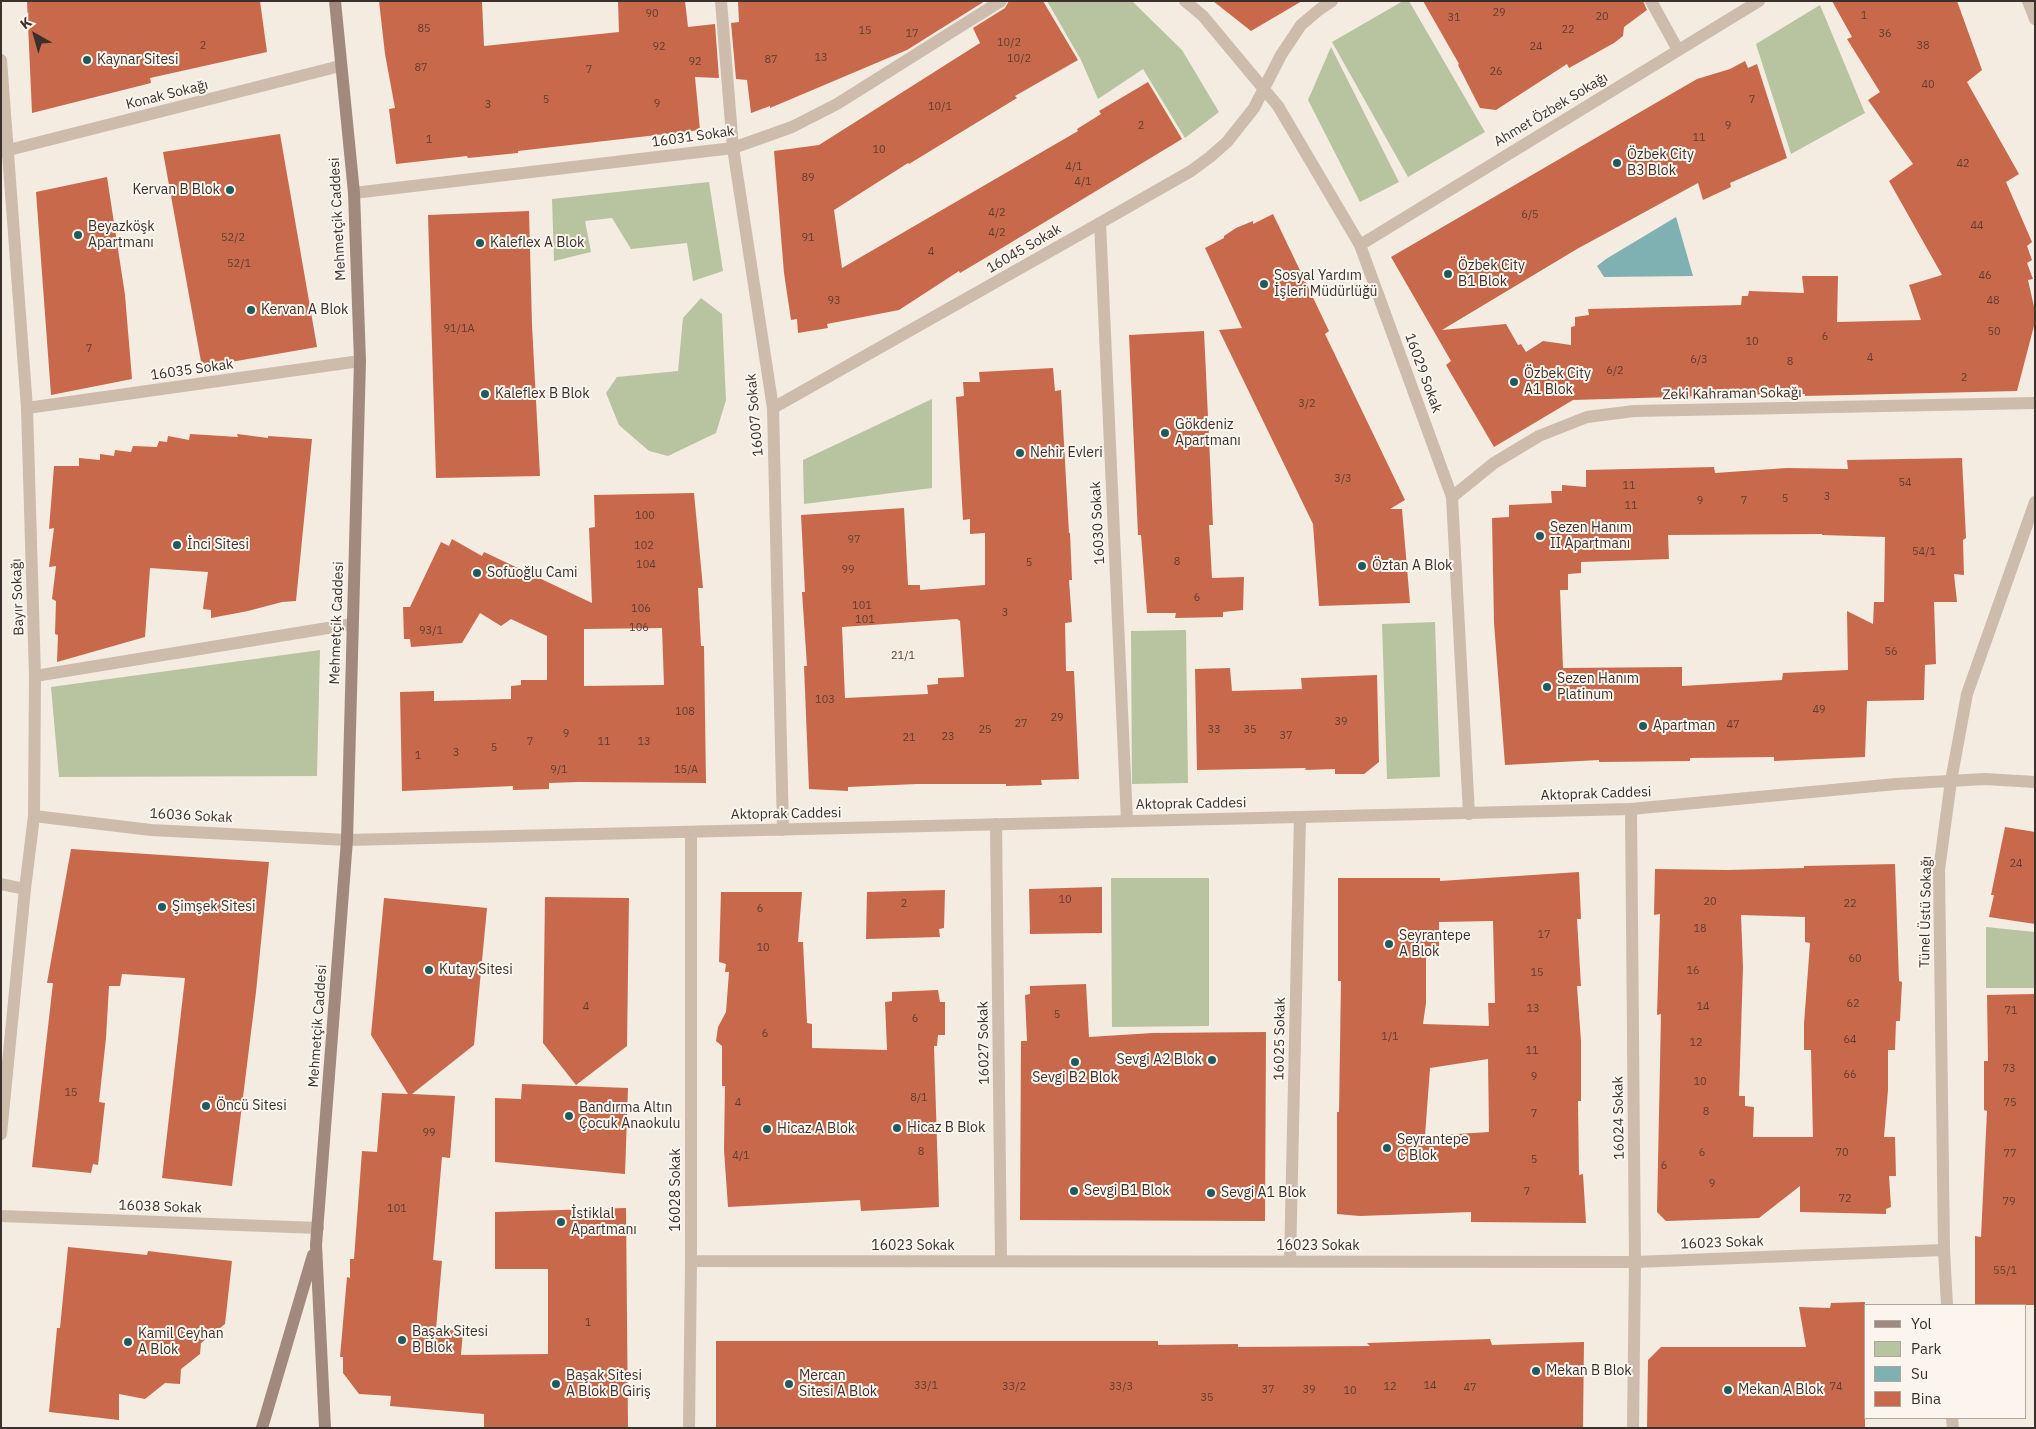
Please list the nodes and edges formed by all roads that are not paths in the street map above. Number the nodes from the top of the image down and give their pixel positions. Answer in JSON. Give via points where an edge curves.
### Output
{"nodes":[{"id":1,"x":335,"y":1,"type":"edge"},
{"id":2,"x":721,"y":1,"type":"edge"},
{"id":3,"x":1001,"y":1,"type":"edge"},
{"id":4,"x":1185,"y":1,"type":"edge"},
{"id":5,"x":1332,"y":1,"type":"edge"},
{"id":6,"x":1651,"y":1,"type":"edge"},
{"id":7,"x":1759,"y":1,"type":"edge"},
{"id":8,"x":2028,"y":1,"type":"edge"},
{"id":9,"x":2035,"y":20,"type":"edge"},
{"id":10,"x":1678,"y":50,"type":"junction"},
{"id":11,"x":1,"y":60,"type":"edge"},
{"id":12,"x":340,"y":66,"type":"junction"},
{"id":13,"x":1265,"y":88,"type":"junction"},
{"id":14,"x":733,"y":148,"type":"junction"},
{"id":15,"x":4,"y":152,"type":"edge"},
{"id":16,"x":354,"y":193,"type":"junction"},
{"id":17,"x":1100,"y":223,"type":"junction"},
{"id":18,"x":1360,"y":245,"type":"junction"},
{"id":19,"x":360,"y":361,"type":"junction"},
{"id":20,"x":2035,"y":403,"type":"edge"},
{"id":21,"x":28,"y":408,"type":"junction"},
{"id":22,"x":773,"y":408,"type":"junction"},
{"id":23,"x":1452,"y":497,"type":"junction"},
{"id":24,"x":2035,"y":502,"type":"edge"},
{"id":25,"x":352,"y":624,"type":"junction"},
{"id":26,"x":35,"y":676,"type":"junction"},
{"id":27,"x":1951,"y":781,"type":"junction"},
{"id":28,"x":2035,"y":782,"type":"edge"},
{"id":29,"x":1631,"y":809,"type":"junction"},
{"id":30,"x":1469,"y":814,"type":"junction"},
{"id":31,"x":34,"y":816,"type":"junction"},
{"id":32,"x":1300,"y":817,"type":"junction"},
{"id":33,"x":1126,"y":821,"type":"junction"},
{"id":34,"x":996,"y":824,"type":"junction"},
{"id":35,"x":783,"y":830,"type":"junction"},
{"id":36,"x":691,"y":832,"type":"junction"},
{"id":37,"x":347,"y":840,"type":"junction"},
{"id":38,"x":1,"y":884,"type":"edge"},
{"id":39,"x":25,"y":889,"type":"junction"},
{"id":40,"x":1,"y":1134,"type":"edge"},
{"id":41,"x":1,"y":1216,"type":"edge"},
{"id":42,"x":318,"y":1228,"type":"junction"},
{"id":43,"x":316,"y":1245,"type":"junction"},
{"id":44,"x":1944,"y":1250,"type":"junction"},
{"id":45,"x":691,"y":1261,"type":"junction"},
{"id":46,"x":1001,"y":1261,"type":"junction"},
{"id":47,"x":1290,"y":1261,"type":"junction"},
{"id":48,"x":1635,"y":1262,"type":"junction"},
{"id":49,"x":1947,"y":1304,"type":"edge"},
{"id":50,"x":262,"y":1428,"type":"edge"},
{"id":51,"x":326,"y":1428,"type":"edge"},
{"id":52,"x":689,"y":1428,"type":"edge"},
{"id":53,"x":1633,"y":1428,"type":"edge"}],
"edges":[{"from":1,"to":12,"type":"main road","name":"Mehmetçik Caddesi"},
{"from":2,"to":14,"type":"street","name":"16007 Sokak"},
{"from":3,"to":14,"type":"street","name":"16031 Sokak","via":[[837,104],[792,127]]},
{"from":4,"to":13,"type":"street","name":"16029 Sokak","via":[[1203,16]]},
{"from":5,"to":13,"type":"street","name":"16045 Sokak","via":[[1301,25]]},
{"from":6,"to":10,"type":"street"},
{"from":7,"to":10,"type":"street","name":"Ahmet Özbek Sokağı"},
{"from":8,"to":9,"type":"street"},
{"from":10,"to":18,"type":"street","name":"Ahmet Özbek Sokağı"},
{"from":11,"to":15,"type":"street","name":"Bayır Sokağı"},
{"from":12,"to":15,"type":"street","name":"Konak Sokağı"},
{"from":12,"to":16,"type":"main road","name":"Mehmetçik Caddesi"},
{"from":13,"to":17,"type":"street","name":"16045 Sokak","via":[[1241,126],[1210,157]]},
{"from":13,"to":18,"type":"street","name":"16029 Sokak","via":[[1291,124]]},
{"from":14,"to":16,"type":"street","name":"16031 Sokak"},
{"from":14,"to":22,"type":"street","name":"16007 Sokak"},
{"from":15,"to":21,"type":"street","name":"Bayır Sokağı"},
{"from":16,"to":19,"type":"main road","name":"Mehmetçik Caddesi"},
{"from":17,"to":22,"type":"street","name":"16045 Sokak"},
{"from":17,"to":33,"type":"street","name":"16030 Sokak"},
{"from":18,"to":23,"type":"street","name":"16029 Sokak"},
{"from":19,"to":21,"type":"street","name":"16035 Sokak"},
{"from":19,"to":25,"type":"main road","name":"Mehmetçik Caddesi"},
{"from":20,"to":23,"type":"street","name":"Zeki Kahraman Sokağı","via":[[1634,411],[1587,417],[1539,436],[1494,463]]},
{"from":21,"to":26,"type":"street","name":"Bayır Sokağı"},
{"from":22,"to":35,"type":"street","name":"16007 Sokak"},
{"from":23,"to":30,"type":"street","name":"16029 Sokak"},
{"from":24,"to":27,"type":"street","name":"Tünel Üstü Sokağı","via":[[1967,694]]},
{"from":25,"to":26,"type":"street"},
{"from":25,"to":37,"type":"main road","name":"Mehmetçik Caddesi"},
{"from":26,"to":31,"type":"street","name":"Bayır Sokağı"},
{"from":27,"to":28,"type":"street","name":"Aktoprak Caddesi"},
{"from":27,"to":29,"type":"street","name":"Aktoprak Caddesi"},
{"from":27,"to":44,"type":"street","name":"Tünel Üstü Sokağı","via":[[1939,870]]},
{"from":29,"to":30,"type":"street","name":"Aktoprak Caddesi"},
{"from":29,"to":48,"type":"street","name":"16024 Sokak"},
{"from":30,"to":32,"type":"street","name":"Aktoprak Caddesi"},
{"from":31,"to":37,"type":"street","name":"16036 Sokak","via":[[151,830]]},
{"from":31,"to":39,"type":"street","name":"Bayır Sokağı"},
{"from":32,"to":33,"type":"street","name":"Aktoprak Caddesi"},
{"from":32,"to":47,"type":"street","name":"16025 Sokak"},
{"from":33,"to":34,"type":"street","name":"Aktoprak Caddesi"},
{"from":34,"to":35,"type":"street","name":"Aktoprak Caddesi"},
{"from":34,"to":46,"type":"street","name":"16027 Sokak"},
{"from":35,"to":36,"type":"street","name":"Aktoprak Caddesi"},
{"from":36,"to":37,"type":"street","name":"Aktoprak Caddesi"},
{"from":36,"to":45,"type":"street","name":"16028 Sokak"},
{"from":37,"to":42,"type":"main road","name":"Mehmetçik Caddesi"},
{"from":38,"to":39,"type":"street"},
{"from":39,"to":40,"type":"street","name":"Bayır Sokağı"},
{"from":41,"to":42,"type":"street","name":"16038 Sokak"},
{"from":42,"to":43,"type":"main road","name":"Mehmetçik Caddesi"},
{"from":43,"to":50,"type":"main road","name":"Mehmetçik Caddesi"},
{"from":43,"to":51,"type":"main road","name":"Mehmetçik Caddesi"},
{"from":44,"to":48,"type":"street","name":"16023 Sokak"},
{"from":44,"to":49,"type":"street","name":"Tünel Üstü Sokağı"},
{"from":45,"to":46,"type":"street","name":"16023 Sokak"},
{"from":45,"to":52,"type":"street","name":"16028 Sokak"},
{"from":46,"to":47,"type":"street","name":"16023 Sokak"},
{"from":47,"to":48,"type":"street","name":"16023 Sokak"},
{"from":48,"to":53,"type":"street","name":"16024 Sokak"}]}
